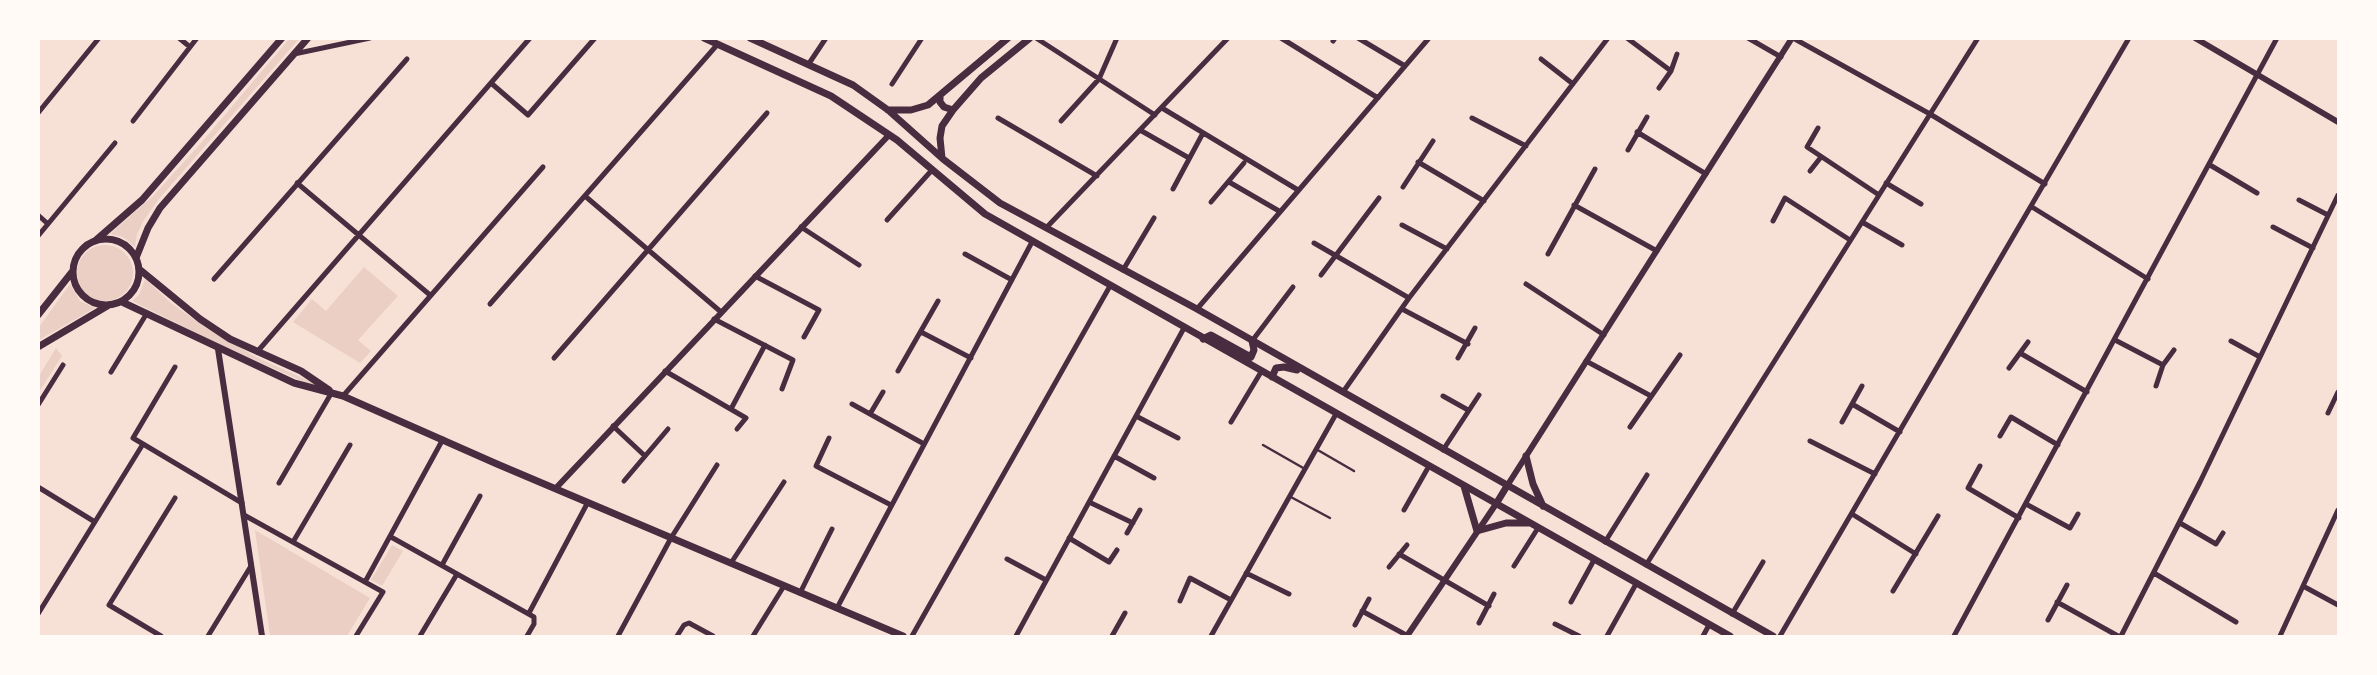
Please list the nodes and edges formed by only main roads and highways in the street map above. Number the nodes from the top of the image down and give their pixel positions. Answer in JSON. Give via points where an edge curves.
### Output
{"nodes":[{"id":1,"x":282,"y":38,"type":"edge"},
{"id":2,"x":308,"y":38,"type":"edge"},
{"id":3,"x":704,"y":38,"type":"edge"},
{"id":4,"x":750,"y":38,"type":"edge"},
{"id":5,"x":1008,"y":38,"type":"edge"},
{"id":6,"x":1030,"y":38,"type":"edge"},
{"id":7,"x":940,"y":95,"type":"junction"},
{"id":8,"x":888,"y":110,"type":"junction"},
{"id":9,"x":953,"y":110,"type":"junction"},
{"id":10,"x":943,"y":159,"type":"junction"},
{"id":11,"x":96,"y":241,"type":"junction"},
{"id":12,"x":136,"y":258,"type":"junction"},
{"id":13,"x":139,"y":269,"type":"junction"},
{"id":14,"x":73,"y":271,"type":"junction"},
{"id":15,"x":122,"y":302,"type":"junction"},
{"id":16,"x":109,"y":305,"type":"junction"},
{"id":17,"x":38,"y":315,"type":"edge"},
{"id":18,"x":1203,"y":339,"type":"junction"},
{"id":19,"x":1252,"y":341,"type":"junction"},
{"id":20,"x":38,"y":347,"type":"edge"},
{"id":21,"x":1308,"y":373,"type":"junction"},
{"id":22,"x":1272,"y":377,"type":"junction"},
{"id":23,"x":332,"y":392,"type":"junction"},
{"id":24,"x":1526,"y":456,"type":"road end"},
{"id":25,"x":1463,"y":485,"type":"junction"},
{"id":26,"x":1507,"y":486,"type":"junction"},
{"id":27,"x":1496,"y":504,"type":"junction"},
{"id":28,"x":1543,"y":507,"type":"junction"},
{"id":29,"x":1529,"y":523,"type":"junction"},
{"id":30,"x":904,"y":636,"type":"edge"},
{"id":31,"x":1730,"y":636,"type":"edge"},
{"id":32,"x":1773,"y":636,"type":"edge"}],
"edges":[{"from":1,"to":11,"type":"main road","via":[[142,200]]},
{"from":2,"to":12,"type":"main road","via":[[160,208]]},
{"from":3,"to":18,"type":"main road","via":[[831,96],[889,135],[985,215]]},
{"from":4,"to":8,"type":"main road","via":[[853,85]]},
{"from":5,"to":7,"type":"main road"},
{"from":6,"to":9,"type":"main road","via":[[981,78]]},
{"from":7,"to":8,"type":"main road","via":[[919,108]]},
{"from":7,"to":9,"type":"main road","via":[[944,107]]},
{"from":8,"to":10,"type":"main road"},
{"from":9,"to":10,"type":"main road","via":[[942,126]]},
{"from":10,"to":19,"type":"main road","via":[[1000,204]]},
{"from":11,"to":12,"type":"main road","via":[[115,240]]},
{"from":11,"to":14,"type":"main road","via":[[79,252]]},
{"from":12,"to":13,"type":"main road"},
{"from":13,"to":15,"type":"main road","via":[[136,287]]},
{"from":13,"to":23,"type":"main road","via":[[230,339],[301,371]]},
{"from":14,"to":16,"type":"main road","via":[[79,292],[88,300]]},
{"from":14,"to":17,"type":"main road"},
{"from":15,"to":16,"type":"main road"},
{"from":15,"to":23,"type":"main road","via":[[293,383]]},
{"from":16,"to":20,"type":"main road"},
{"from":18,"to":19,"type":"main road","via":[[1211,335],[1251,356]]},
{"from":18,"to":22,"type":"main road"},
{"from":19,"to":21,"type":"main road"},
{"from":21,"to":22,"type":"main road","via":[[1284,367],[1276,368]]},
{"from":21,"to":26,"type":"main road"},
{"from":22,"to":25,"type":"main road"},
{"from":23,"to":30,"type":"main road"},
{"from":24,"to":28,"type":"main road"},
{"from":25,"to":27,"type":"main road"},
{"from":25,"to":29,"type":"main road","via":[[1477,531]]},
{"from":26,"to":27,"type":"main road"},
{"from":26,"to":28,"type":"main road"},
{"from":27,"to":29,"type":"main road"},
{"from":28,"to":32,"type":"main road"},
{"from":29,"to":31,"type":"main road"}]}
